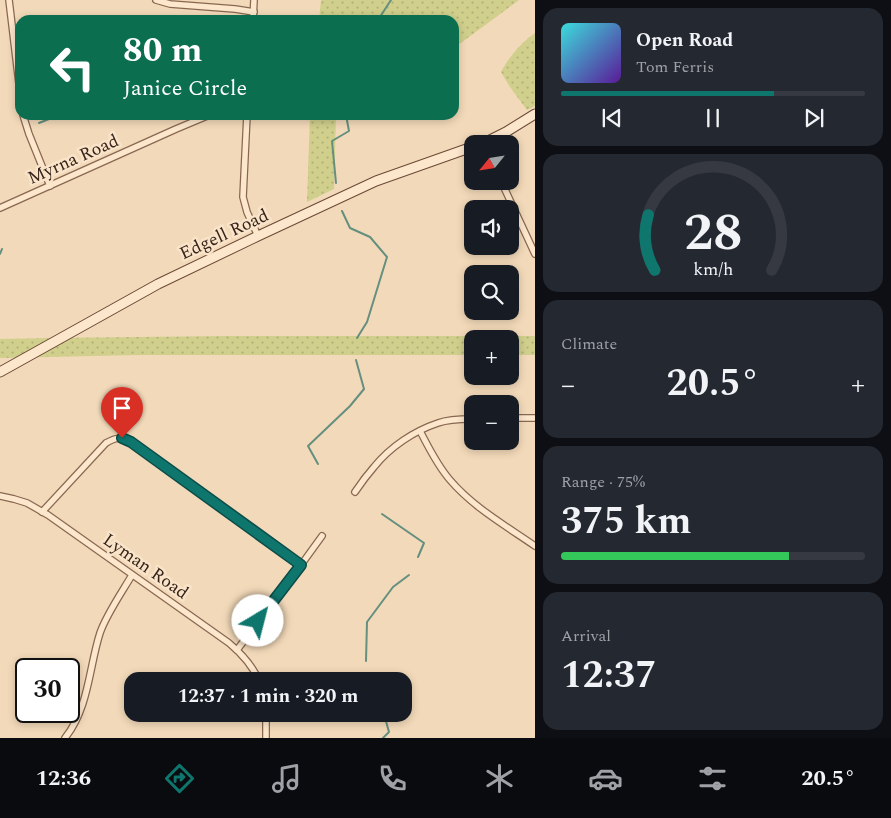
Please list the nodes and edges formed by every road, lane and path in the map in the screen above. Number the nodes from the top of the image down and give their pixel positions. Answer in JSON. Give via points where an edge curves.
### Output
{"nodes":[{"id":1,"x":9,"y":0,"type":"edge"},
{"id":2,"x":156,"y":0,"type":"edge"},
{"id":3,"x":254,"y":0,"type":"edge"},
{"id":4,"x":254,"y":12,"type":"junction"},
{"id":5,"x":254,"y":15,"type":"edge"},
{"id":6,"x":15,"y":50,"type":"edge"},
{"id":7,"x":535,"y":114,"type":"edge"},
{"id":8,"x":25,"y":120,"type":"edge"},
{"id":9,"x":198,"y":120,"type":"edge"},
{"id":10,"x":247,"y":120,"type":"edge"},
{"id":11,"x":500,"y":135,"type":"edge"},
{"id":12,"x":464,"y":151,"type":"edge"},
{"id":13,"x":50,"y":186,"type":"junction"},
{"id":14,"x":505,"y":190,"type":"edge"},
{"id":15,"x":0,"y":208,"type":"edge"},
{"id":16,"x":258,"y":236,"type":"junction"},
{"id":17,"x":535,"y":254,"type":"edge"},
{"id":18,"x":0,"y":372,"type":"edge"},
{"id":19,"x":519,"y":418,"type":"edge"},
{"id":20,"x":535,"y":418,"type":"edge"},
{"id":21,"x":464,"y":419,"type":"edge"},
{"id":22,"x":420,"y":431,"type":"junction"},
{"id":23,"x":355,"y":492,"type":"dead end"},
{"id":24,"x":0,"y":496,"type":"edge"},
{"id":25,"x":42,"y":512,"type":"junction"},
{"id":26,"x":322,"y":536,"type":"dead end"},
{"id":27,"x":535,"y":546,"type":"edge"},
{"id":28,"x":301,"y":565,"type":"junction"},
{"id":29,"x":132,"y":575,"type":"junction"},
{"id":30,"x":237,"y":650,"type":"junction"},
{"id":31,"x":254,"y":672,"type":"edge"},
{"id":32,"x":266,"y":722,"type":"edge"},
{"id":33,"x":65,"y":738,"type":"edge"},
{"id":34,"x":266,"y":738,"type":"edge"}],
"edges":[{"from":1,"to":6,"type":"street"},
{"from":2,"to":4,"type":"street"},
{"from":3,"to":4,"type":"street"},
{"from":4,"to":5,"type":"street"},
{"from":7,"to":11,"type":"main road"},
{"from":8,"to":13,"type":"street"},
{"from":9,"to":13,"type":"street","name":"Myrna Road"},
{"from":10,"to":16,"type":"street","via":[[243,197]]},
{"from":12,"to":16,"type":"main road","name":"Edgell Road","via":[[370,183]]},
{"from":13,"to":15,"type":"street","name":"Myrna Road"},
{"from":14,"to":17,"type":"street"},
{"from":16,"to":18,"type":"main road","name":"Edgell Road","via":[[158,284]]},
{"from":19,"to":20,"type":"street"},
{"from":21,"to":22,"type":"street","via":[[437,423]]},
{"from":22,"to":23,"type":"street","via":[[383,457]]},
{"from":22,"to":27,"type":"street","via":[[438,464],[457,488],[485,512]]},
{"from":24,"to":25,"type":"street","name":"Lyman Road","via":[[21,501]]},
{"from":25,"to":28,"type":"street","via":[[106,443],[122,438]]},
{"from":25,"to":29,"type":"street","name":"Lyman Road"},
{"from":26,"to":28,"type":"street"},
{"from":28,"to":30,"type":"street"},
{"from":29,"to":30,"type":"street","name":"Lyman Road"},
{"from":29,"to":33,"type":"street","via":[[101,631],[83,702]]},
{"from":30,"to":31,"type":"street","name":"Lyman Road"},
{"from":32,"to":34,"type":"street"}]}
